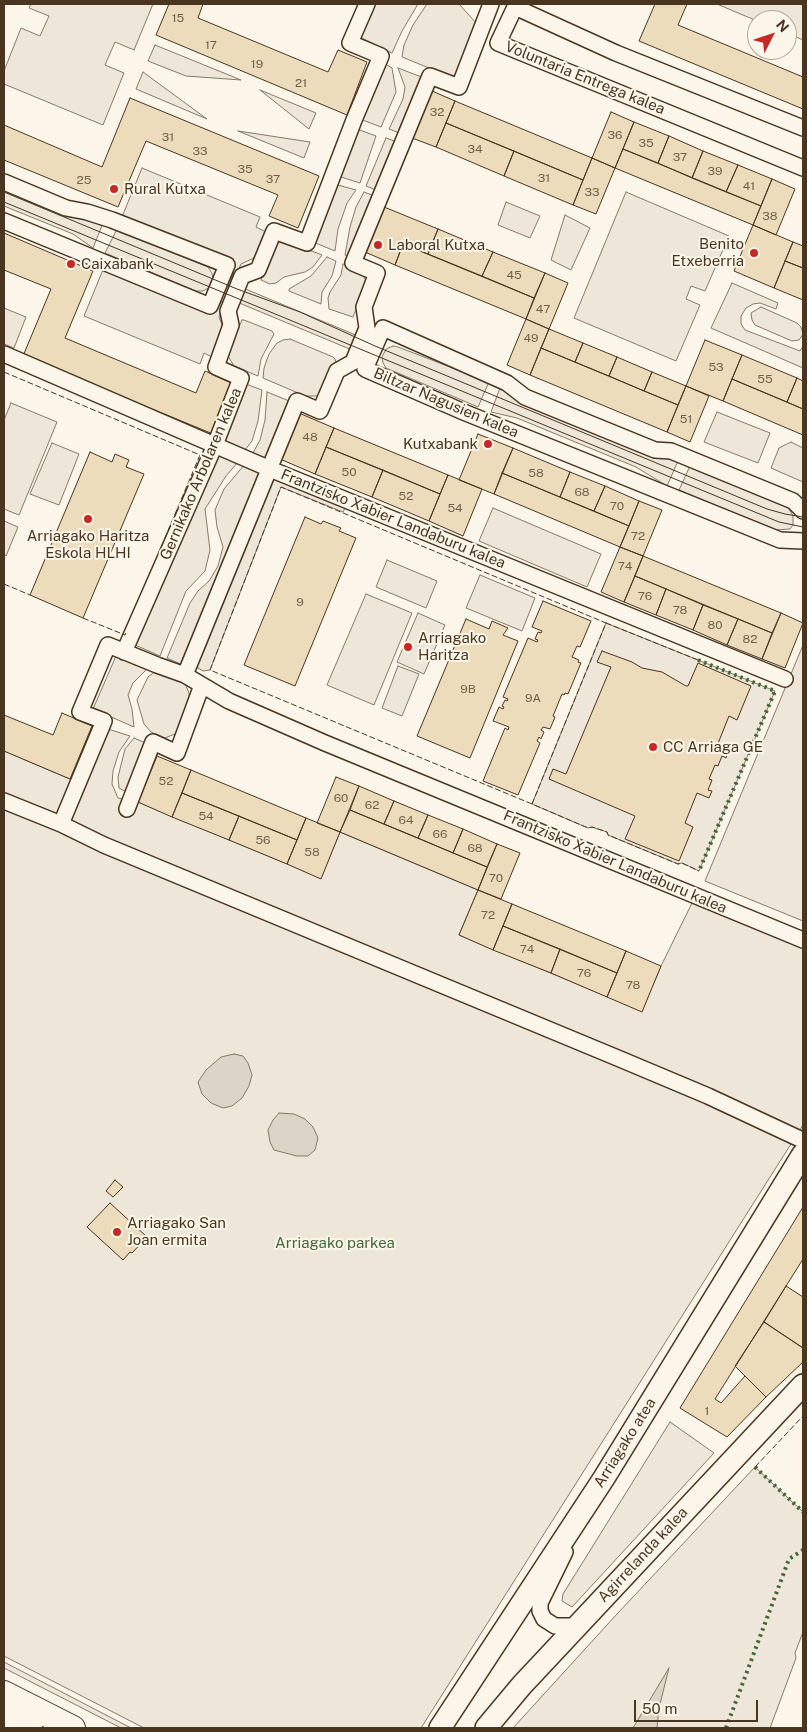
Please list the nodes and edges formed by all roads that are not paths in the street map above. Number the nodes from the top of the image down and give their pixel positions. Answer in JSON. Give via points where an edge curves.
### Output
{"nodes":[{"id":1,"x":367,"y":4,"type":"edge"},
{"id":2,"x":491,"y":4,"type":"edge"},
{"id":3,"x":803,"y":128,"type":"edge"},
{"id":4,"x":803,"y":168,"type":"edge"},
{"id":5,"x":4,"y":182,"type":"edge"},
{"id":6,"x":4,"y":221,"type":"edge"},
{"id":7,"x":4,"y":354,"type":"edge"},
{"id":8,"x":215,"y":445,"type":"junction"},
{"id":9,"x":270,"y":469,"type":"junction"},
{"id":10,"x":803,"y":511,"type":"edge"},
{"id":11,"x":803,"y":541,"type":"edge"},
{"id":12,"x":124,"y":652,"type":"junction"},
{"id":13,"x":185,"y":675,"type":"junction"},
{"id":14,"x":785,"y":679,"type":"dead end"},
{"id":15,"x":202,"y":685,"type":"junction"},
{"id":16,"x":4,"y":801,"type":"edge"},
{"id":17,"x":127,"y":809,"type":"dead end"},
{"id":18,"x":61,"y":824,"type":"junction"},
{"id":19,"x":803,"y":940,"type":"edge"},
{"id":20,"x":802,"y":1146,"type":"edge"},
{"id":21,"x":803,"y":1385,"type":"edge"},
{"id":22,"x":595,"y":1492,"type":"junction"},
{"id":23,"x":577,"y":1626,"type":"junction"},
{"id":24,"x":4,"y":1693,"type":"edge"},
{"id":25,"x":4,"y":1714,"type":"edge"},
{"id":26,"x":30,"y":1728,"type":"edge"},
{"id":27,"x":73,"y":1728,"type":"edge"},
{"id":28,"x":440,"y":1728,"type":"edge"},
{"id":29,"x":486,"y":1728,"type":"edge"}],
"edges":[{"from":1,"to":8,"type":"street","name":"Gernikako Arbolaren kalea","via":[[350,43],[381,56],[307,243],[274,231],[258,270],[242,276],[228,310],[231,325],[216,367],[242,378]]},
{"from":2,"to":9,"type":"street","via":[[459,87],[430,76],[354,263],[377,273],[364,306],[367,328],[353,362],[338,371],[320,411],[297,401]]},
{"from":3,"to":4,"type":"street","name":"Voluntaria Entrega kalea","via":[[616,53],[515,6],[498,43]]},
{"from":5,"to":6,"type":"street","via":[[66,208],[112,220],[227,266],[210,306]]},
{"from":7,"to":8,"type":"street","name":"Frantzisko Xabier Landaburu kalea"},
{"from":8,"to":9,"type":"street","name":"Frantzisko Xabier Landaburu kalea"},
{"from":8,"to":12,"type":"street","name":"Gernikako Arbolaren kalea"},
{"from":9,"to":13,"type":"street"},
{"from":9,"to":14,"type":"street","name":"Frantzisko Xabier Landaburu kalea"},
{"from":10,"to":11,"type":"street","name":"Biltzar Nagusien kalea","via":[[793,501],[671,450],[655,450],[525,397],[507,383],[382,328],[365,369],[780,540]]},
{"from":12,"to":13,"type":"street","name":"Frantzisko Xabier Landaburu kalea"},
{"from":12,"to":18,"type":"street","via":[[108,645],[80,712],[104,721]]},
{"from":13,"to":15,"type":"street","name":"Frantzisko Xabier Landaburu kalea"},
{"from":15,"to":17,"type":"street","via":[[177,753],[153,742]]},
{"from":15,"to":19,"type":"street","name":"Frantzisko Xabier Landaburu kalea","via":[[325,742]]},
{"from":16,"to":18,"type":"street"},
{"from":18,"to":20,"type":"street","via":[[104,845],[664,1077]]},
{"from":20,"to":22,"type":"main road","name":"Arriagako atea"},
{"from":21,"to":23,"type":"main road","name":"Agirrelanda kalea"},
{"from":22,"to":23,"type":"street","via":[[540,1603],[540,1611],[555,1626]]},
{"from":22,"to":28,"type":"main road","name":"Arriagako atea"},
{"from":23,"to":29,"type":"main road","name":"Agirrelanda kalea"},
{"from":24,"to":27,"type":"main road"},
{"from":25,"to":26,"type":"main road"}]}
